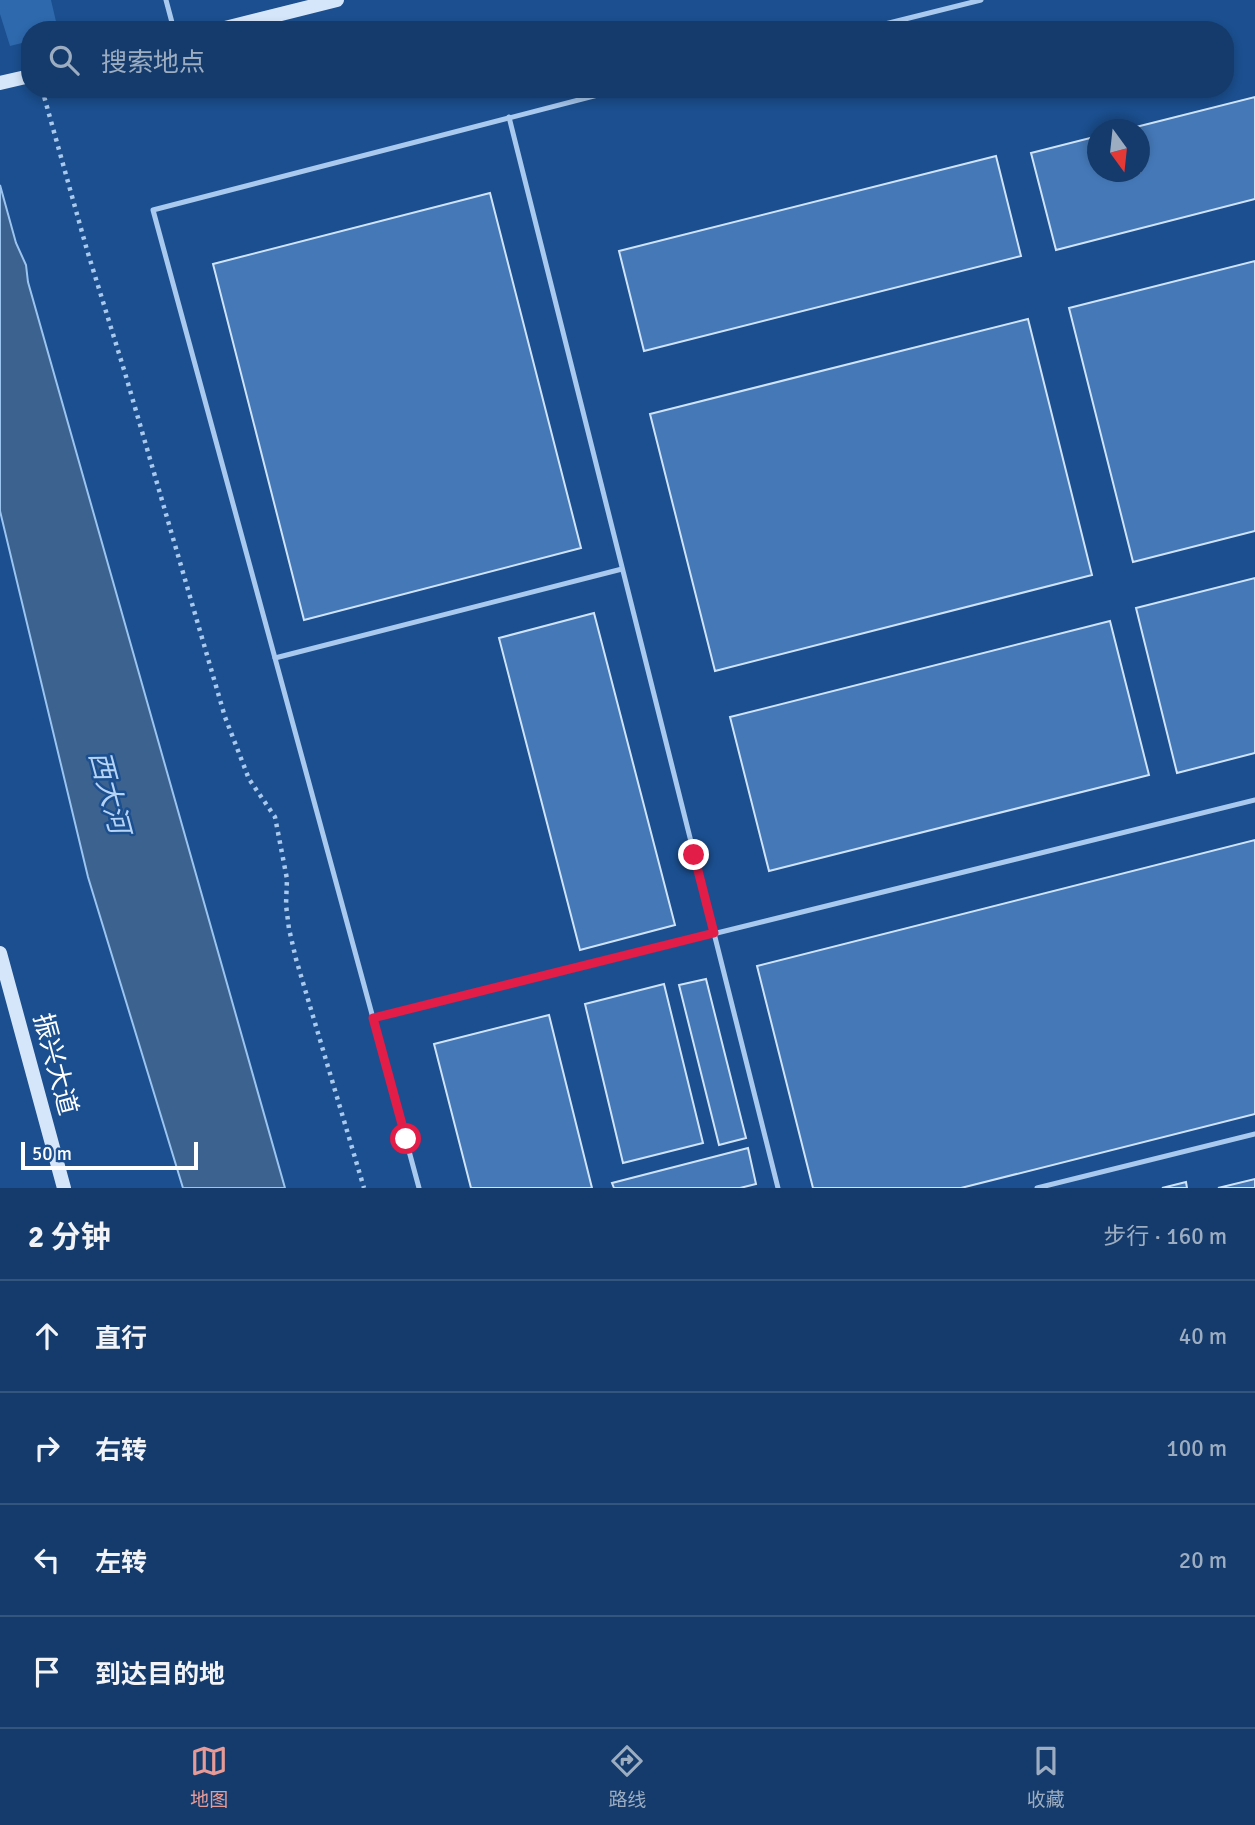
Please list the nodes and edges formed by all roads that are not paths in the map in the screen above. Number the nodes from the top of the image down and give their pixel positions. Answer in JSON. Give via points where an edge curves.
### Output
{"nodes":[{"id":1,"x":166,"y":0,"type":"edge"},
{"id":2,"x":337,"y":0,"type":"edge"},
{"id":3,"x":981,"y":0,"type":"edge"},
{"id":4,"x":172,"y":21,"type":"edge"},
{"id":5,"x":253,"y":21,"type":"edge"},
{"id":6,"x":897,"y":21,"type":"edge"},
{"id":7,"x":21,"y":78,"type":"edge"},
{"id":8,"x":2,"y":83,"type":"edge"},
{"id":9,"x":585,"y":98,"type":"edge"},
{"id":10,"x":509,"y":117,"type":"junction"},
{"id":11,"x":622,"y":569,"type":"junction"},
{"id":12,"x":275,"y":658,"type":"junction"},
{"id":13,"x":1255,"y":800,"type":"edge"},
{"id":14,"x":714,"y":933,"type":"junction"},
{"id":15,"x":0,"y":953,"type":"edge"},
{"id":16,"x":373,"y":1018,"type":"junction"},
{"id":17,"x":1255,"y":1134,"type":"edge"},
{"id":18,"x":64,"y":1188,"type":"edge"},
{"id":19,"x":419,"y":1188,"type":"edge"},
{"id":20,"x":778,"y":1188,"type":"edge"},
{"id":21,"x":1037,"y":1188,"type":"edge"}],
"edges":[{"from":1,"to":4,"type":"lane"},
{"from":2,"to":5,"type":"main road"},
{"from":3,"to":6,"type":"lane"},
{"from":7,"to":8,"type":"main road"},
{"from":9,"to":10,"type":"lane"},
{"from":10,"to":11,"type":"lane"},
{"from":10,"to":12,"type":"lane","via":[[153,210]]},
{"from":11,"to":12,"type":"lane"},
{"from":11,"to":14,"type":"lane"},
{"from":12,"to":16,"type":"lane"},
{"from":13,"to":14,"type":"lane"},
{"from":14,"to":16,"type":"lane"},
{"from":14,"to":20,"type":"lane"},
{"from":15,"to":18,"type":"main road","name":"振兴大道"},
{"from":16,"to":19,"type":"lane"},
{"from":17,"to":21,"type":"lane"}]}
